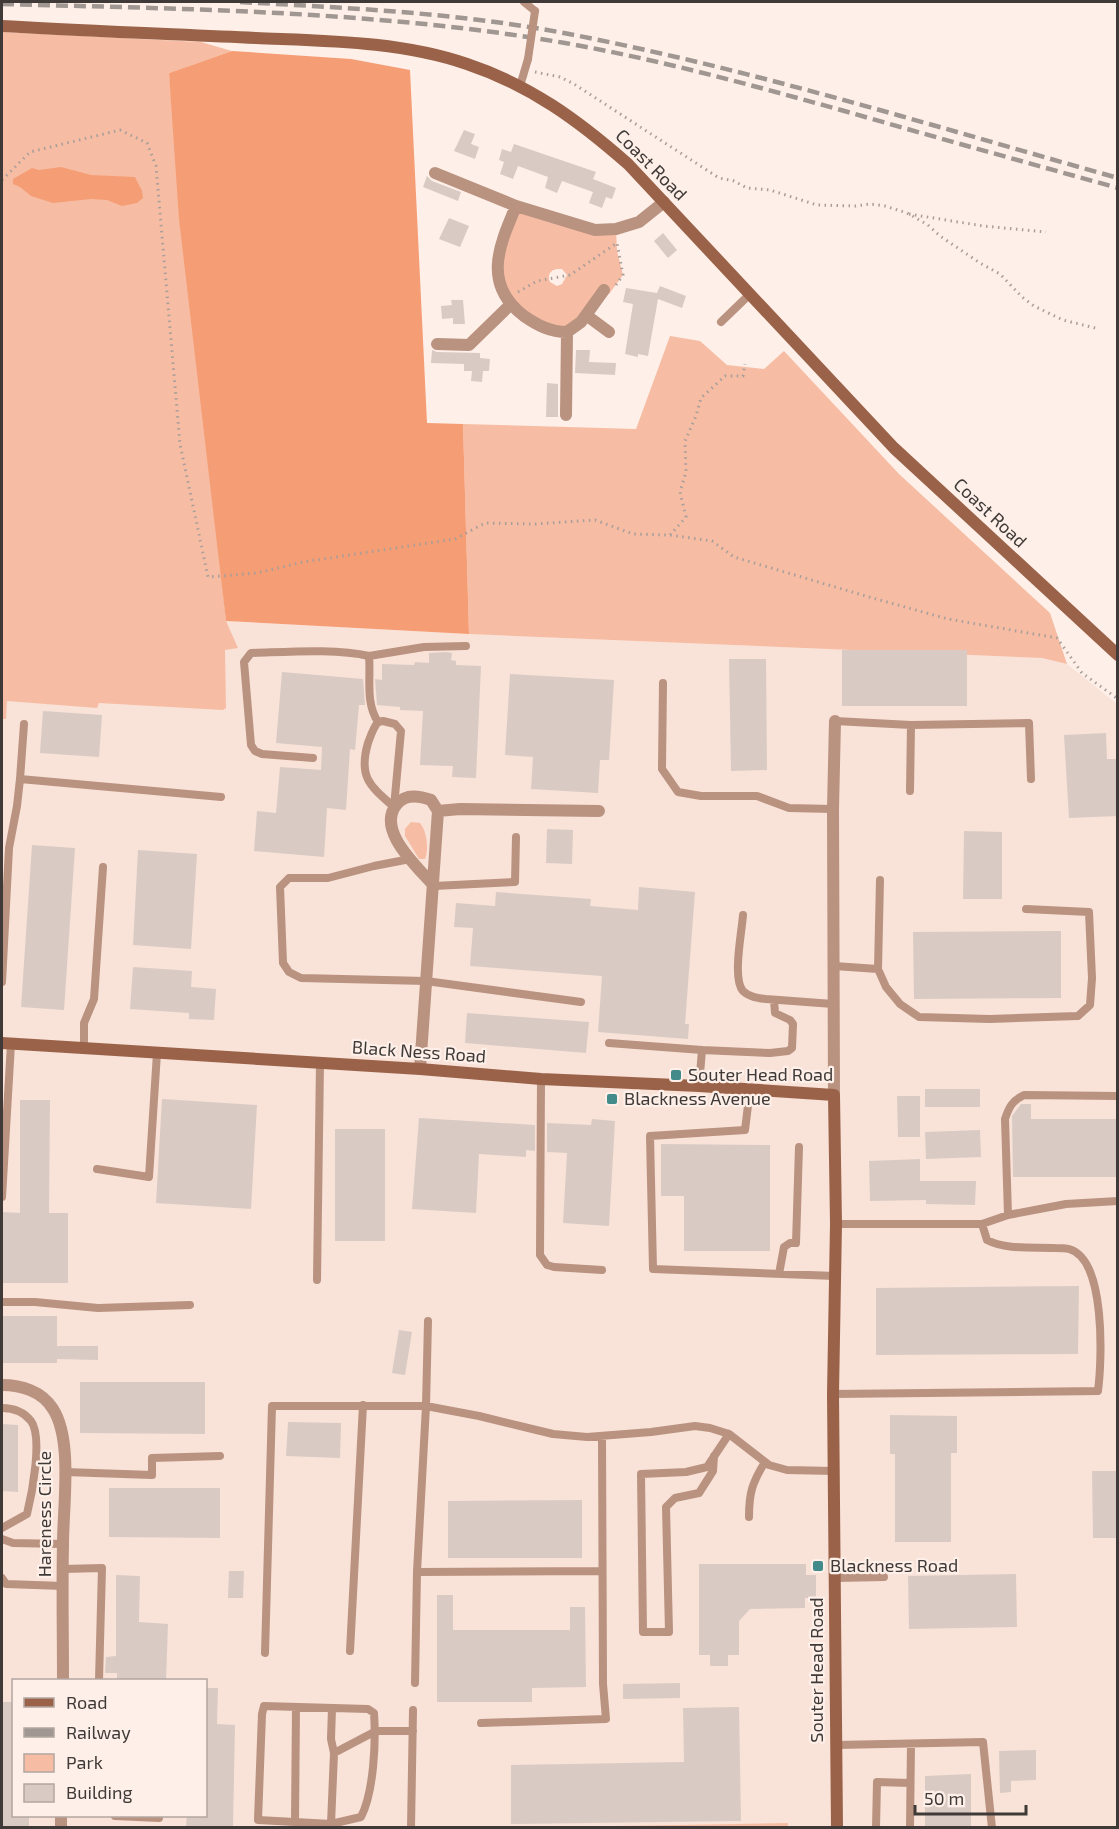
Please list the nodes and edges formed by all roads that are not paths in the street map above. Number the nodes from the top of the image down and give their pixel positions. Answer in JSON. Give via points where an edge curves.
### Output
{"nodes":[{"id":1,"x":525,"y":2,"type":"edge"},
{"id":2,"x":2,"y":26,"type":"edge"},
{"id":3,"x":520,"y":86,"type":"junction"},
{"id":4,"x":435,"y":173,"type":"dead end"},
{"id":5,"x":664,"y":202,"type":"junction"},
{"id":6,"x":516,"y":206,"type":"junction"},
{"id":7,"x":604,"y":290,"type":"dead end"},
{"id":8,"x":750,"y":294,"type":"junction"},
{"id":9,"x":509,"y":302,"type":"junction"},
{"id":10,"x":586,"y":315,"type":"junction"},
{"id":11,"x":721,"y":322,"type":"dead end"},
{"id":12,"x":567,"y":332,"type":"junction"},
{"id":13,"x":609,"y":332,"type":"dead end"},
{"id":14,"x":436,"y":344,"type":"dead end"},
{"id":15,"x":566,"y":415,"type":"dead end"},
{"id":16,"x":466,"y":645,"type":"dead end"},
{"id":17,"x":1118,"y":655,"type":"edge"},
{"id":18,"x":369,"y":656,"type":"junction"},
{"id":19,"x":663,"y":683,"type":"dead end"},
{"id":20,"x":835,"y":721,"type":"joint"},
{"id":21,"x":378,"y":722,"type":"junction"},
{"id":22,"x":24,"y":724,"type":"dead end"},
{"id":23,"x":911,"y":725,"type":"junction"},
{"id":24,"x":313,"y":758,"type":"dead end"},
{"id":25,"x":20,"y":779,"type":"junction"},
{"id":26,"x":1031,"y":779,"type":"dead end"},
{"id":27,"x":910,"y":791,"type":"dead end"},
{"id":28,"x":221,"y":798,"type":"dead end"},
{"id":29,"x":394,"y":807,"type":"junction"},
{"id":30,"x":833,"y":809,"type":"junction"},
{"id":31,"x":438,"y":811,"type":"junction"},
{"id":32,"x":599,"y":811,"type":"dead end"},
{"id":33,"x":516,"y":837,"type":"dead end"},
{"id":34,"x":410,"y":859,"type":"junction"},
{"id":35,"x":103,"y":867,"type":"dead end"},
{"id":36,"x":880,"y":880,"type":"dead end"},
{"id":37,"x":434,"y":886,"type":"junction"},
{"id":38,"x":1026,"y":909,"type":"dead end"},
{"id":39,"x":743,"y":915,"type":"dead end"},
{"id":40,"x":834,"y":966,"type":"junction"},
{"id":41,"x":878,"y":969,"type":"junction"},
{"id":42,"x":426,"y":981,"type":"junction"},
{"id":43,"x":2,"y":982,"type":"edge"},
{"id":44,"x":774,"y":1000,"type":"junction"},
{"id":45,"x":581,"y":1002,"type":"dead end"},
{"id":46,"x":833,"y":1004,"type":"junction"},
{"id":47,"x":609,"y":1043,"type":"dead end"},
{"id":48,"x":6,"y":1044,"type":"edge"},
{"id":49,"x":84,"y":1048,"type":"junction"},
{"id":50,"x":702,"y":1050,"type":"junction"},
{"id":51,"x":157,"y":1053,"type":"junction"},
{"id":52,"x":320,"y":1063,"type":"junction"},
{"id":53,"x":420,"y":1069,"type":"junction"},
{"id":54,"x":542,"y":1079,"type":"junction"},
{"id":55,"x":699,"y":1086,"type":"junction"},
{"id":56,"x":750,"y":1089,"type":"junction"},
{"id":57,"x":834,"y":1095,"type":"junction"},
{"id":58,"x":1118,"y":1096,"type":"edge"},
{"id":59,"x":799,"y":1147,"type":"dead end"},
{"id":60,"x":97,"y":1169,"type":"dead end"},
{"id":61,"x":2,"y":1197,"type":"edge"},
{"id":62,"x":1118,"y":1201,"type":"edge"},
{"id":63,"x":1008,"y":1215,"type":"junction"},
{"id":64,"x":836,"y":1224,"type":"junction"},
{"id":65,"x":982,"y":1224,"type":"junction"},
{"id":66,"x":602,"y":1270,"type":"dead end"},
{"id":67,"x":779,"y":1274,"type":"junction"},
{"id":68,"x":835,"y":1276,"type":"junction"},
{"id":69,"x":317,"y":1280,"type":"dead end"},
{"id":70,"x":2,"y":1302,"type":"edge"},
{"id":71,"x":190,"y":1305,"type":"dead end"},
{"id":72,"x":428,"y":1321,"type":"dead end"},
{"id":73,"x":2,"y":1385,"type":"edge"},
{"id":74,"x":833,"y":1394,"type":"junction"},
{"id":75,"x":363,"y":1405,"type":"junction"},
{"id":76,"x":426,"y":1406,"type":"junction"},
{"id":77,"x":2,"y":1408,"type":"edge"},
{"id":78,"x":729,"y":1434,"type":"junction"},
{"id":79,"x":603,"y":1436,"type":"junction"},
{"id":80,"x":220,"y":1456,"type":"dead end"},
{"id":81,"x":714,"y":1456,"type":"junction"},
{"id":82,"x":765,"y":1462,"type":"junction"},
{"id":83,"x":65,"y":1472,"type":"junction"},
{"id":84,"x":834,"y":1472,"type":"junction"},
{"id":85,"x":749,"y":1517,"type":"dead end"},
{"id":86,"x":2,"y":1528,"type":"edge"},
{"id":87,"x":2,"y":1539,"type":"edge"},
{"id":88,"x":63,"y":1544,"type":"junction"},
{"id":89,"x":63,"y":1569,"type":"junction"},
{"id":90,"x":601,"y":1571,"type":"junction"},
{"id":91,"x":417,"y":1572,"type":"junction"},
{"id":92,"x":884,"y":1577,"type":"dead end"},
{"id":93,"x":2,"y":1578,"type":"edge"},
{"id":94,"x":835,"y":1578,"type":"junction"},
{"id":95,"x":63,"y":1586,"type":"junction"},
{"id":96,"x":350,"y":1651,"type":"dead end"},
{"id":97,"x":265,"y":1653,"type":"dead end"},
{"id":98,"x":63,"y":1679,"type":"edge"},
{"id":99,"x":99,"y":1679,"type":"edge"},
{"id":100,"x":415,"y":1683,"type":"dead end"},
{"id":101,"x":296,"y":1707,"type":"junction"},
{"id":102,"x":332,"y":1708,"type":"junction"},
{"id":103,"x":413,"y":1710,"type":"dead end"},
{"id":104,"x":481,"y":1724,"type":"dead end"},
{"id":105,"x":376,"y":1731,"type":"junction"},
{"id":106,"x":412,"y":1731,"type":"junction"},
{"id":107,"x":911,"y":1744,"type":"junction"},
{"id":108,"x":836,"y":1745,"type":"junction"},
{"id":109,"x":334,"y":1753,"type":"junction"},
{"id":110,"x":910,"y":1783,"type":"junction"},
{"id":111,"x":159,"y":1817,"type":"edge"},
{"id":112,"x":295,"y":1822,"type":"junction"},
{"id":113,"x":331,"y":1824,"type":"junction"},
{"id":114,"x":159,"y":1827,"type":"edge"},
{"id":115,"x":411,"y":1827,"type":"edge"},
{"id":116,"x":837,"y":1827,"type":"edge"},
{"id":117,"x":876,"y":1827,"type":"edge"},
{"id":118,"x":910,"y":1827,"type":"edge"},
{"id":119,"x":992,"y":1827,"type":"edge"}],
"edges":[{"from":1,"to":3,"type":"lane","bridge":true,"via":[[535,11]]},
{"from":2,"to":3,"type":"street","name":"Coast Road","via":[[408,49],[468,64]]},
{"from":3,"to":5,"type":"street","name":"Coast Road","via":[[551,102],[592,132]]},
{"from":4,"to":6,"type":"street"},
{"from":5,"to":6,"type":"street","via":[[639,222],[595,230]]},
{"from":5,"to":8,"type":"street","name":"Coast Road"},
{"from":6,"to":9,"type":"street","via":[[499,255],[500,285]]},
{"from":7,"to":10,"type":"street"},
{"from":8,"to":11,"type":"lane"},
{"from":8,"to":17,"type":"street","name":"Coast Road","via":[[894,448]]},
{"from":9,"to":12,"type":"street","via":[[535,324]]},
{"from":9,"to":14,"type":"street","via":[[469,345]]},
{"from":10,"to":12,"type":"street"},
{"from":10,"to":13,"type":"street"},
{"from":12,"to":15,"type":"street"},
{"from":16,"to":18,"type":"lane"},
{"from":18,"to":21,"type":"lane","via":[[369,698]]},
{"from":18,"to":24,"type":"lane","via":[[270,652],[251,653],[244,662],[251,745],[255,751]]},
{"from":19,"to":30,"type":"lane","via":[[662,769],[678,792],[757,796],[789,808]]},
{"from":20,"to":23,"type":"lane"},
{"from":20,"to":30,"type":"street","name":"Souter Head Road"},
{"from":21,"to":29,"type":"lane","via":[[365,754],[365,775]]},
{"from":21,"to":29,"type":"lane","via":[[395,724],[400,731]]},
{"from":22,"to":25,"type":"lane"},
{"from":23,"to":26,"type":"lane","via":[[1029,723]]},
{"from":23,"to":27,"type":"lane"},
{"from":25,"to":28,"type":"lane"},
{"from":25,"to":43,"type":"lane","via":[[9,848]]},
{"from":29,"to":31,"type":"street","via":[[401,800],[416,796],[431,800]]},
{"from":29,"to":34,"type":"street","via":[[390,818],[392,831]]},
{"from":30,"to":40,"type":"street","name":"Souter Head Road"},
{"from":31,"to":32,"type":"street"},
{"from":31,"to":37,"type":"street"},
{"from":33,"to":37,"type":"lane","via":[[515,882]]},
{"from":34,"to":37,"type":"street"},
{"from":34,"to":42,"type":"lane","via":[[328,878],[289,878],[284,882],[280,886],[283,963],[289,972],[301,978]]},
{"from":35,"to":49,"type":"lane","via":[[94,999],[84,1023]]},
{"from":36,"to":41,"type":"lane"},
{"from":37,"to":42,"type":"street"},
{"from":38,"to":41,"type":"lane","via":[[1089,912],[1090,1005],[1078,1016],[919,1017],[900,1004]]},
{"from":39,"to":44,"type":"lane","via":[[738,966],[741,988],[748,995]]},
{"from":40,"to":41,"type":"lane"},
{"from":40,"to":46,"type":"street","name":"Souter Head Road"},
{"from":42,"to":45,"type":"lane"},
{"from":42,"to":53,"type":"street"},
{"from":44,"to":46,"type":"lane"},
{"from":44,"to":50,"type":"lane","via":[[775,1013],[794,1024],[792,1048],[788,1052]]},
{"from":46,"to":57,"type":"street","name":"Souter Head Road"},
{"from":47,"to":50,"type":"lane"},
{"from":48,"to":49,"type":"street","name":"Black Ness Road"},
{"from":48,"to":61,"type":"lane"},
{"from":49,"to":51,"type":"street","name":"Black Ness Road"},
{"from":50,"to":55,"type":"lane"},
{"from":51,"to":52,"type":"street","name":"Black Ness Road"},
{"from":51,"to":60,"type":"lane","via":[[149,1177]]},
{"from":52,"to":53,"type":"street","name":"Black Ness Road"},
{"from":52,"to":69,"type":"lane"},
{"from":53,"to":54,"type":"street","name":"Black Ness Road"},
{"from":54,"to":55,"type":"street","name":"Black Ness Road"},
{"from":54,"to":66,"type":"lane","via":[[540,1255],[554,1267]]},
{"from":55,"to":56,"type":"street","name":"Black Ness Road"},
{"from":56,"to":57,"type":"street","name":"Black Ness Road"},
{"from":56,"to":67,"type":"lane","via":[[745,1131],[650,1136],[653,1269]]},
{"from":57,"to":64,"type":"street","name":"Souter Head Road"},
{"from":58,"to":63,"type":"lane","via":[[1024,1095],[1015,1100],[1005,1119]]},
{"from":59,"to":67,"type":"lane","via":[[796,1243],[784,1247]]},
{"from":62,"to":63,"type":"lane","via":[[1066,1204]]},
{"from":63,"to":65,"type":"lane"},
{"from":64,"to":65,"type":"lane"},
{"from":64,"to":68,"type":"street","name":"Souter Head Road"},
{"from":65,"to":74,"type":"lane","via":[[987,1240],[997,1245],[1069,1249],[1082,1256],[1091,1272],[1097,1298],[1098,1391]]},
{"from":67,"to":68,"type":"lane"},
{"from":68,"to":74,"type":"street","name":"Souter Head Road"},
{"from":70,"to":71,"type":"lane","via":[[98,1308]]},
{"from":72,"to":76,"type":"lane"},
{"from":73,"to":83,"type":"street","name":"Hareness Circle","via":[[29,1390],[44,1397],[53,1408],[63,1437]]},
{"from":74,"to":84,"type":"street","name":"Souter Head Road"},
{"from":75,"to":76,"type":"lane"},
{"from":75,"to":96,"type":"lane"},
{"from":75,"to":97,"type":"lane","via":[[272,1406]]},
{"from":76,"to":79,"type":"lane","via":[[553,1434]]},
{"from":76,"to":91,"type":"lane"},
{"from":77,"to":86,"type":"lane","via":[[22,1413],[35,1430],[36,1441],[34,1488],[27,1514]]},
{"from":78,"to":79,"type":"lane","via":[[695,1426]]},
{"from":78,"to":81,"type":"lane"},
{"from":78,"to":82,"type":"lane"},
{"from":79,"to":90,"type":"lane"},
{"from":80,"to":83,"type":"lane","via":[[152,1458],[152,1475]]},
{"from":81,"to":81,"type":"lane","via":[[713,1471],[699,1493],[675,1498],[666,1507],[669,1632],[644,1632],[641,1474],[697,1470],[707,1467]]},
{"from":82,"to":84,"type":"lane","via":[[787,1470]]},
{"from":82,"to":85,"type":"lane","via":[[753,1482]]},
{"from":83,"to":88,"type":"street","name":"Hareness Circle"},
{"from":84,"to":94,"type":"street","name":"Souter Head Road"},
{"from":87,"to":88,"type":"lane","via":[[13,1544]]},
{"from":88,"to":89,"type":"street","name":"Hareness Circle"},
{"from":89,"to":95,"type":"street","name":"Hareness Circle"},
{"from":89,"to":99,"type":"lane","via":[[102,1568]]},
{"from":90,"to":91,"type":"lane"},
{"from":90,"to":104,"type":"lane","via":[[606,1719]]},
{"from":91,"to":100,"type":"lane"},
{"from":92,"to":94,"type":"lane"},
{"from":93,"to":95,"type":"lane","via":[[6,1584]]},
{"from":94,"to":108,"type":"street","name":"Souter Head Road"},
{"from":95,"to":98,"type":"street","name":"Hareness Circle"},
{"from":101,"to":102,"type":"lane"},
{"from":101,"to":112,"type":"lane"},
{"from":101,"to":112,"type":"lane","via":[[264,1706],[258,1820]]},
{"from":102,"to":105,"type":"lane","via":[[368,1709],[374,1713]]},
{"from":102,"to":109,"type":"lane"},
{"from":103,"to":106,"type":"lane"},
{"from":105,"to":106,"type":"lane"},
{"from":105,"to":109,"type":"lane"},
{"from":105,"to":113,"type":"lane","via":[[368,1803],[361,1817]]},
{"from":106,"to":115,"type":"lane"},
{"from":107,"to":108,"type":"lane"},
{"from":107,"to":110,"type":"lane"},
{"from":107,"to":119,"type":"lane","via":[[983,1742]]},
{"from":108,"to":116,"type":"street","name":"Souter Head Road"},
{"from":109,"to":113,"type":"lane"},
{"from":110,"to":117,"type":"lane","via":[[877,1782]]},
{"from":110,"to":118,"type":"lane"},
{"from":111,"to":114,"type":"lane"},
{"from":112,"to":113,"type":"lane"}]}
